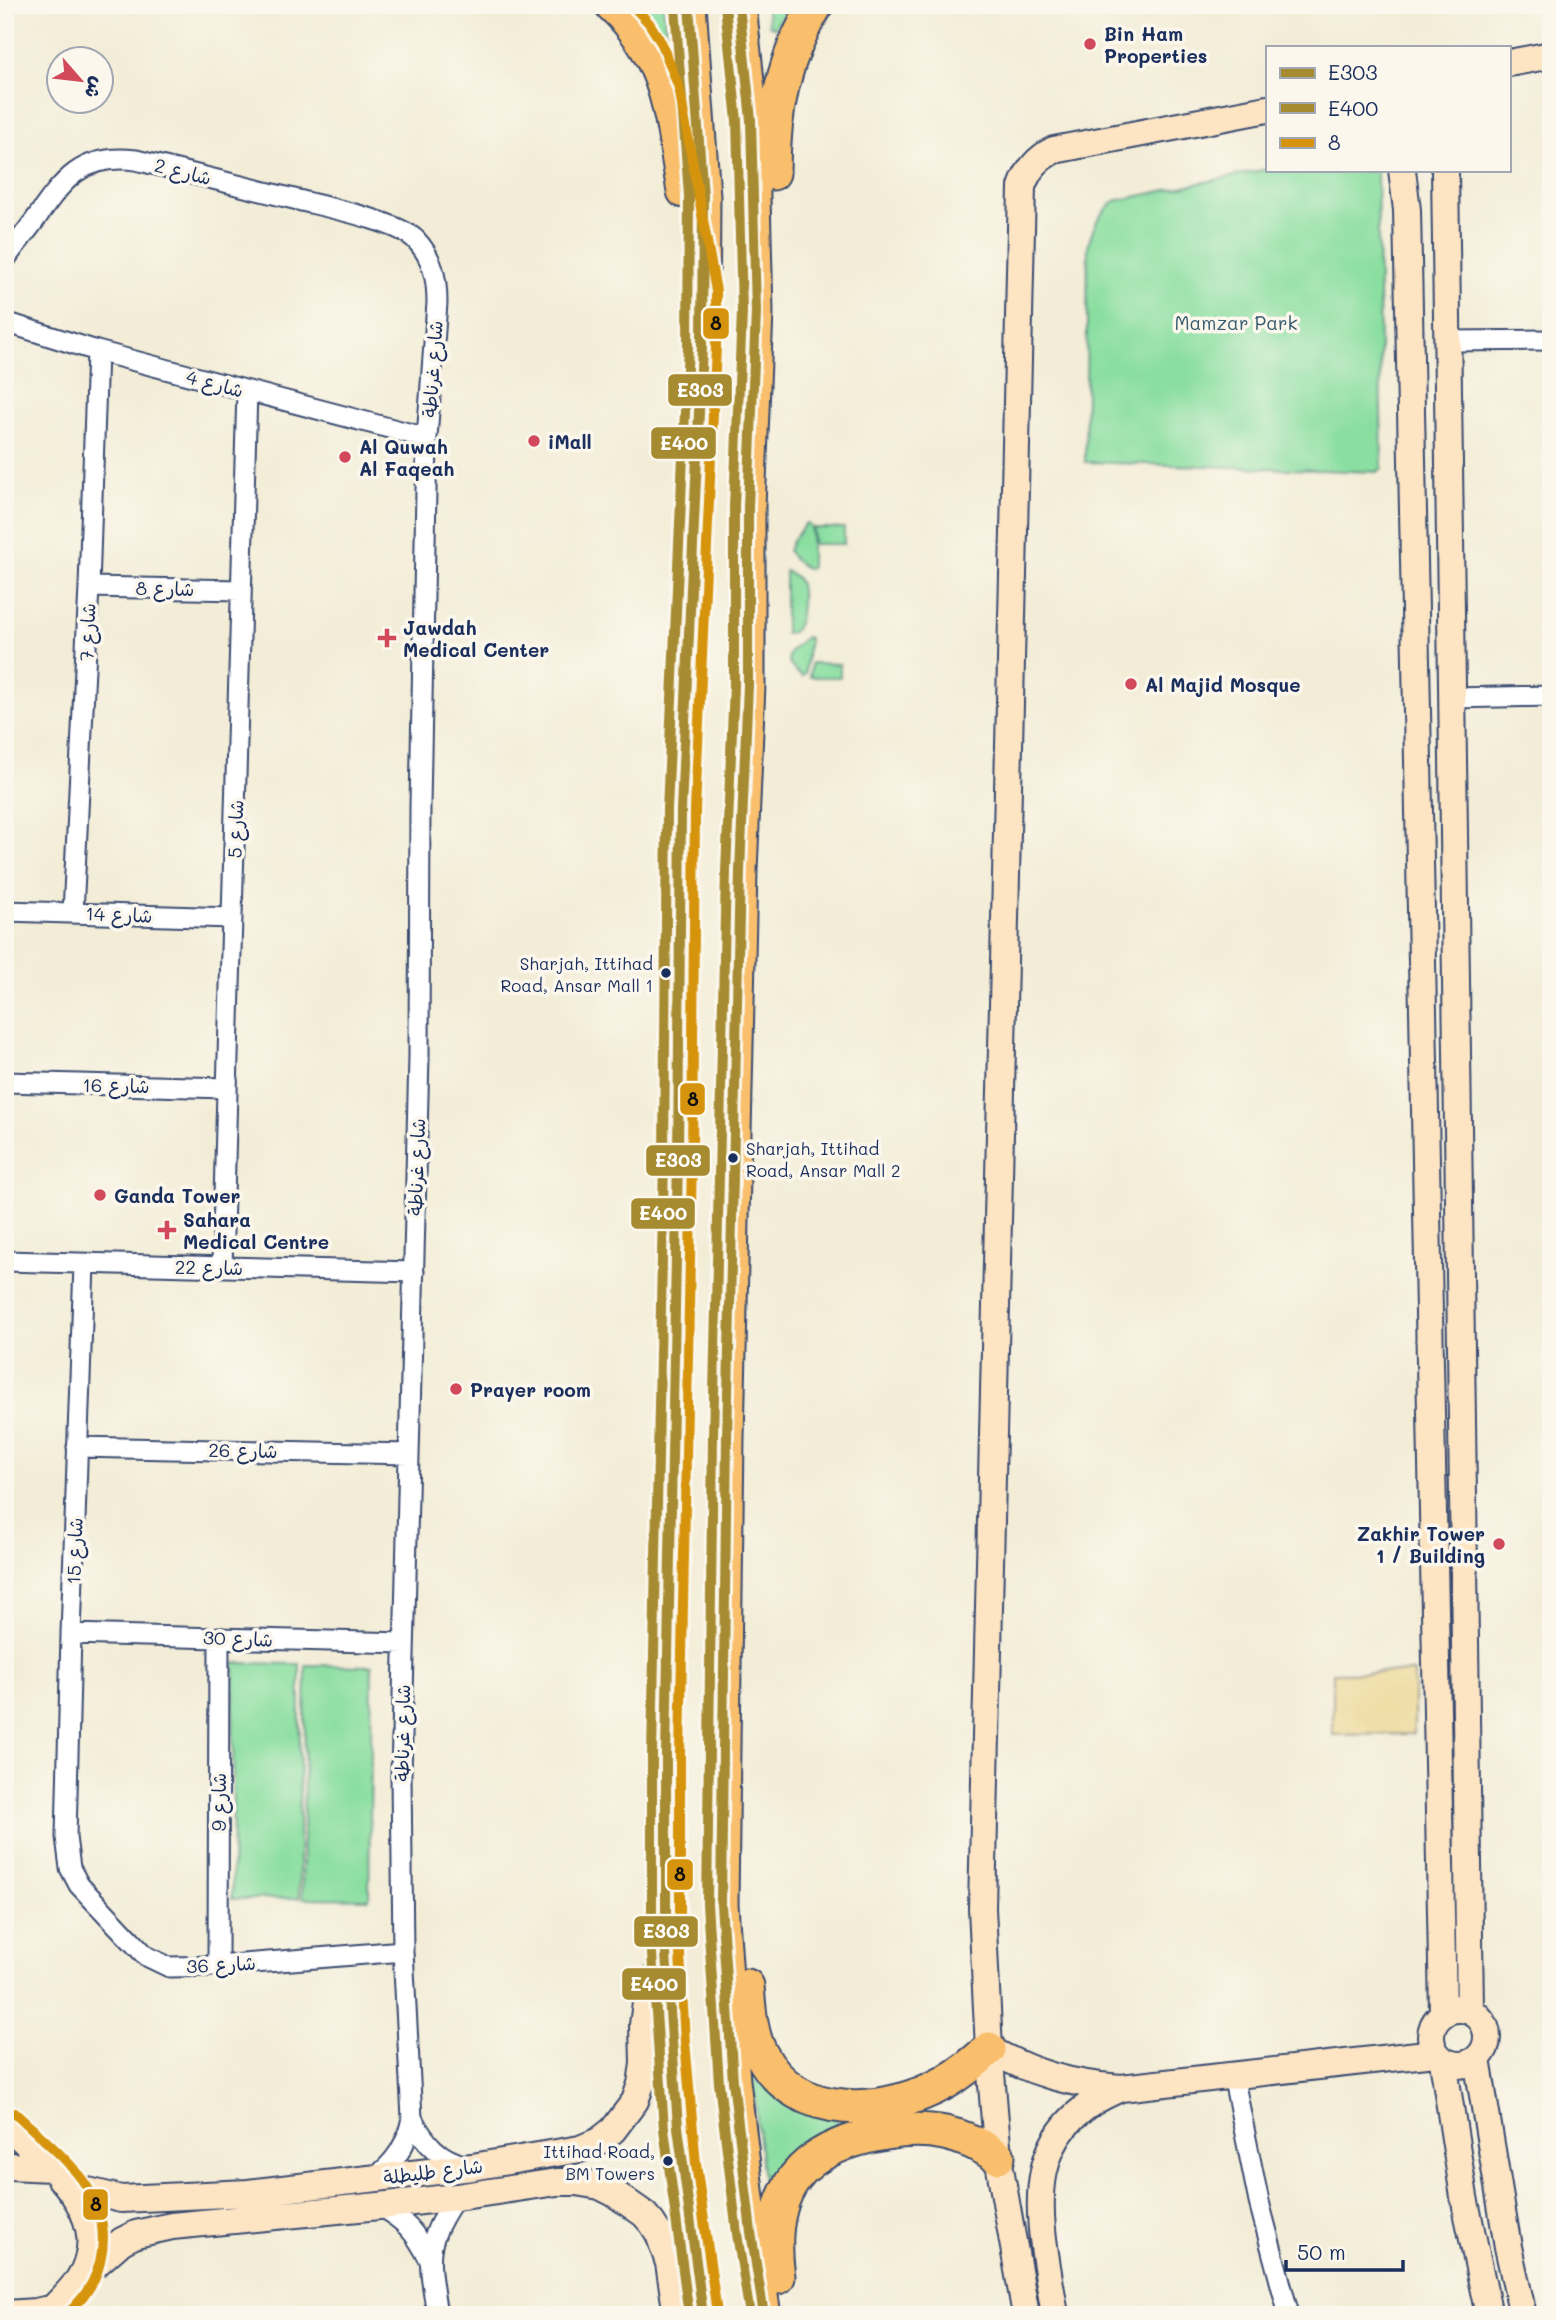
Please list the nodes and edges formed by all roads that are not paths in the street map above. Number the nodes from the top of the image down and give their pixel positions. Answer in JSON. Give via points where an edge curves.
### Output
{"nodes":[{"id":1,"x":612,"y":5,"type":"edge"},
{"id":2,"x":688,"y":5,"type":"edge"},
{"id":3,"x":739,"y":5,"type":"edge"},
{"id":4,"x":816,"y":5,"type":"edge"},
{"id":5,"x":1551,"y":55,"type":"edge"},
{"id":6,"x":1510,"y":63,"type":"edge"},
{"id":7,"x":1266,"y":109,"type":"edge"},
{"id":8,"x":1402,"y":172,"type":"edge"},
{"id":9,"x":1445,"y":172,"type":"edge"},
{"id":10,"x":401,"y":229,"type":"joint"},
{"id":11,"x":5,"y":260,"type":"edge"},
{"id":12,"x":702,"y":293,"type":"junction"},
{"id":13,"x":756,"y":313,"type":"junction"},
{"id":14,"x":5,"y":322,"type":"edge"},
{"id":15,"x":1551,"y":340,"type":"edge"},
{"id":16,"x":1448,"y":341,"type":"junction"},
{"id":17,"x":97,"y":351,"type":"junction"},
{"id":18,"x":247,"y":391,"type":"junction"},
{"id":19,"x":427,"y":438,"type":"junction"},
{"id":20,"x":89,"y":587,"type":"junction"},
{"id":21,"x":241,"y":590,"type":"junction"},
{"id":22,"x":1551,"y":696,"type":"edge"},
{"id":23,"x":1452,"y":698,"type":"junction"},
{"id":24,"x":5,"y":911,"type":"edge"},
{"id":25,"x":74,"y":913,"type":"junction"},
{"id":26,"x":232,"y":918,"type":"junction"},
{"id":27,"x":5,"y":1082,"type":"edge"},
{"id":28,"x":227,"y":1088,"type":"junction"},
{"id":29,"x":5,"y":1261,"type":"edge"},
{"id":30,"x":84,"y":1264,"type":"junction"},
{"id":31,"x":222,"y":1267,"type":"junction"},
{"id":32,"x":414,"y":1272,"type":"junction"},
{"id":33,"x":77,"y":1447,"type":"junction"},
{"id":34,"x":409,"y":1454,"type":"junction"},
{"id":35,"x":71,"y":1634,"type":"junction"},
{"id":36,"x":219,"y":1637,"type":"junction"},
{"id":37,"x":404,"y":1643,"type":"junction"},
{"id":38,"x":66,"y":1837,"type":"joint"},
{"id":39,"x":721,"y":1904,"type":"junction"},
{"id":40,"x":404,"y":1951,"type":"junction"},
{"id":41,"x":666,"y":1954,"type":"junction"},
{"id":42,"x":218,"y":1966,"type":"junction"},
{"id":43,"x":1470,"y":2010,"type":"junction"},
{"id":44,"x":1443,"y":2013,"type":"junction"},
{"id":45,"x":989,"y":2049,"type":"junction"},
{"id":46,"x":1439,"y":2057,"type":"junction"},
{"id":47,"x":1477,"y":2059,"type":"junction"},
{"id":48,"x":1233,"y":2076,"type":"junction"},
{"id":49,"x":1121,"y":2088,"type":"junction"},
{"id":50,"x":412,"y":2118,"type":"junction"},
{"id":51,"x":5,"y":2123,"type":"edge"},
{"id":52,"x":548,"y":2155,"type":"junction"},
{"id":53,"x":998,"y":2157,"type":"junction"},
{"id":54,"x":9,"y":2166,"type":"dead end"},
{"id":55,"x":472,"y":2167,"type":"junction"},
{"id":56,"x":56,"y":2174,"type":"junction"},
{"id":57,"x":374,"y":2178,"type":"junction"},
{"id":58,"x":538,"y":2185,"type":"junction"},
{"id":59,"x":248,"y":2193,"type":"junction"},
{"id":60,"x":456,"y":2197,"type":"junction"},
{"id":61,"x":379,"y":2206,"type":"junction"},
{"id":62,"x":206,"y":2222,"type":"junction"},
{"id":63,"x":429,"y":2259,"type":"junction"},
{"id":64,"x":79,"y":2278,"type":"junction"},
{"id":65,"x":49,"y":2311,"type":"edge"},
{"id":66,"x":6,"y":2314,"type":"edge"},
{"id":67,"x":437,"y":2315,"type":"edge"},
{"id":68,"x":677,"y":2315,"type":"edge"},
{"id":69,"x":703,"y":2315,"type":"edge"},
{"id":70,"x":764,"y":2315,"type":"edge"},
{"id":71,"x":780,"y":2315,"type":"edge"},
{"id":72,"x":1026,"y":2315,"type":"edge"},
{"id":73,"x":1055,"y":2315,"type":"edge"},
{"id":74,"x":1289,"y":2315,"type":"edge"},
{"id":75,"x":1489,"y":2315,"type":"edge"},
{"id":76,"x":1523,"y":2315,"type":"edge"}],
"edges":[{"from":1,"to":12,"type":"highway","via":[[638,32],[667,92]]},
{"from":2,"to":12,"type":"highway","via":[[703,196]]},
{"from":3,"to":13,"type":"highway","via":[[751,120]]},
{"from":4,"to":13,"type":"highway","via":[[791,52],[776,107],[772,265]]},
{"from":5,"to":6,"type":"street"},
{"from":7,"to":45,"type":"street","via":[[1054,150],[1036,162],[1022,187],[984,1793],[982,1908]]},
{"from":8,"to":44,"type":"street","via":[[1407,224]]},
{"from":9,"to":16,"type":"street"},
{"from":10,"to":11,"type":"street","name":"شارع 2","via":[[332,208],[115,157],[96,161],[63,182]]},
{"from":10,"to":19,"type":"street","name":"شارع غرناطة","via":[[425,252],[437,281]]},
{"from":12,"to":41,"type":"highway","via":[[681,810]]},
{"from":13,"to":39,"type":"highway","via":[[726,1464]]},
{"from":14,"to":17,"type":"street","name":"شارع 4"},
{"from":15,"to":16,"type":"street"},
{"from":16,"to":23,"type":"street"},
{"from":17,"to":18,"type":"street","name":"شارع 4"},
{"from":17,"to":20,"type":"street","name":"شارع 7"},
{"from":18,"to":19,"type":"street","name":"شارع 4"},
{"from":18,"to":21,"type":"street","name":"شارع 5"},
{"from":19,"to":32,"type":"street","name":"شارع غرناطة"},
{"from":20,"to":21,"type":"street","name":"شارع 8"},
{"from":20,"to":25,"type":"street","name":"شارع 7"},
{"from":21,"to":26,"type":"street","name":"شارع 5"},
{"from":22,"to":23,"type":"street"},
{"from":23,"to":43,"type":"street"},
{"from":24,"to":25,"type":"street","name":"شارع 14"},
{"from":25,"to":26,"type":"street","name":"شارع 14"},
{"from":26,"to":28,"type":"street","name":"شارع 5"},
{"from":27,"to":28,"type":"street","name":"شارع 16"},
{"from":28,"to":31,"type":"street","name":"شارع 5"},
{"from":29,"to":30,"type":"street","name":"شارع 22"},
{"from":30,"to":31,"type":"street","name":"شارع 22"},
{"from":30,"to":33,"type":"street","name":"شارع 15"},
{"from":31,"to":32,"type":"street","name":"شارع 22"},
{"from":32,"to":34,"type":"street","name":"شارع غرناطة"},
{"from":33,"to":34,"type":"street","name":"شارع 26"},
{"from":33,"to":35,"type":"street","name":"شارع 15"},
{"from":34,"to":37,"type":"street","name":"شارع غرناطة"},
{"from":35,"to":36,"type":"street","name":"شارع 30"},
{"from":35,"to":38,"type":"street","name":"شارع 15"},
{"from":36,"to":37,"type":"street","name":"شارع 30"},
{"from":36,"to":42,"type":"street","name":"شارع 9"},
{"from":37,"to":40,"type":"street","name":"شارع غرناطة"},
{"from":38,"to":42,"type":"street","name":"شارع 36","via":[[70,1868],[79,1885],[146,1956],[169,1966]]},
{"from":39,"to":45,"type":"highway","via":[[743,1961],[755,2039],[775,2075],[796,2092],[835,2106],[902,2100],[947,2082]]},
{"from":39,"to":70,"type":"highway","via":[[738,2131]]},
{"from":40,"to":42,"type":"street","name":"شارع 36"},
{"from":40,"to":50,"type":"street","name":"شارع غرناطة"},
{"from":41,"to":52,"type":"street","name":"شارع طليطلة","via":[[646,2003],[644,2064],[635,2101],[599,2141]]},
{"from":41,"to":69,"type":"highway","via":[[678,2127]]},
{"from":43,"to":44,"type":"street"},
{"from":43,"to":47,"type":"street","via":[[1488,2033],[1486,2047]]},
{"from":44,"to":46,"type":"street","via":[[1430,2036]]},
{"from":45,"to":49,"type":"street","via":[[1054,2078]]},
{"from":45,"to":53,"type":"street"},
{"from":46,"to":47,"type":"street","via":[[1460,2066]]},
{"from":46,"to":48,"type":"street"},
{"from":46,"to":75,"type":"street"},
{"from":47,"to":76,"type":"street"},
{"from":48,"to":49,"type":"street"},
{"from":48,"to":74,"type":"street"},
{"from":49,"to":73,"type":"street","via":[[1072,2119],[1043,2171],[1040,2215]]},
{"from":50,"to":55,"type":"street","name":"شارع غرناطة","via":[[441,2156]]},
{"from":50,"to":57,"type":"street","name":"شارع غرناطة","via":[[396,2158]]},
{"from":51,"to":56,"type":"street"},
{"from":52,"to":55,"type":"street","name":"شارع طليطلة"},
{"from":52,"to":58,"type":"street","via":[[570,2157],[575,2165]]},
{"from":53,"to":71,"type":"highway","via":[[961,2137],[920,2129],[853,2139],[824,2151],[796,2178],[778,2212],[774,2242]]},
{"from":53,"to":72,"type":"street"},
{"from":54,"to":56,"type":"street"},
{"from":55,"to":57,"type":"street","name":"شارع طليطلة"},
{"from":56,"to":59,"type":"street","name":"شارع طليطلة","via":[[84,2190],[121,2199]]},
{"from":56,"to":64,"type":"street","via":[[80,2201],[88,2220],[89,2249]]},
{"from":57,"to":59,"type":"street","name":"شارع طليطلة"},
{"from":58,"to":60,"type":"street","name":"شارع طليطلة"},
{"from":58,"to":68,"type":"street","name":"شارع طليطلة","via":[[576,2182],[600,2186],[644,2214],[665,2249]]},
{"from":59,"to":62,"type":"street","via":[[208,2208],[202,2214]]},
{"from":60,"to":61,"type":"street","name":"شارع طليطلة"},
{"from":60,"to":63,"type":"street","via":[[439,2223]]},
{"from":61,"to":62,"type":"street","name":"شارع طليطلة"},
{"from":61,"to":63,"type":"street","via":[[414,2232]]},
{"from":62,"to":64,"type":"street","name":"شارع طليطلة","via":[[136,2234],[109,2250]]},
{"from":63,"to":67,"type":"street"},
{"from":64,"to":65,"type":"street","name":"شارع طليطلة"},
{"from":65,"to":66,"type":"street"}]}
